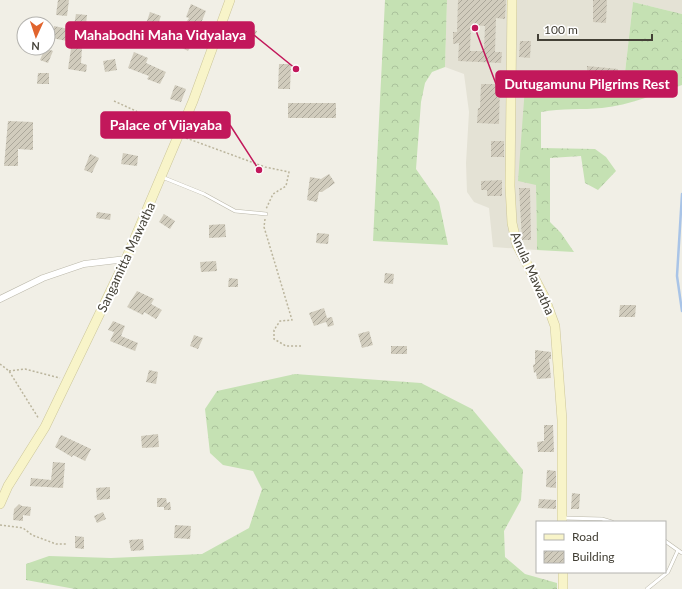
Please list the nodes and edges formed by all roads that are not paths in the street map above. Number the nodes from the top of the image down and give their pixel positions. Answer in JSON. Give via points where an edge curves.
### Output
{"nodes":[{"id":1,"x":230,"y":0,"type":"edge"},
{"id":2,"x":512,"y":0,"type":"edge"},
{"id":3,"x":162,"y":177,"type":"junction"},
{"id":4,"x":266,"y":214,"type":"road end"},
{"id":5,"x":126,"y":259,"type":"junction"},
{"id":6,"x":0,"y":299,"type":"edge"},
{"id":7,"x":0,"y":504,"type":"edge"},
{"id":8,"x":562,"y":520,"type":"edge"},
{"id":9,"x":609,"y":521,"type":"edge"},
{"id":10,"x":666,"y":542,"type":"edge"},
{"id":11,"x":678,"y":550,"type":"junction"},
{"id":12,"x":682,"y":553,"type":"edge"},
{"id":13,"x":563,"y":573,"type":"edge"},
{"id":14,"x":563,"y":589,"type":"edge"},
{"id":15,"x":647,"y":589,"type":"edge"}],
"edges":[{"from":1,"to":3,"type":"main road","name":"Sangamitta Mawatha"},
{"from":2,"to":8,"type":"main road","name":"Anula Mawatha","via":[[512,223],[518,245],[550,307],[555,326],[562,420]]},
{"from":3,"to":4,"type":"lane","via":[[204,194],[235,211]]},
{"from":3,"to":5,"type":"main road","name":"Sangamitta Mawatha"},
{"from":5,"to":6,"type":"street","via":[[84,264],[43,278]]},
{"from":5,"to":7,"type":"main road","name":"Sangamitta Mawatha","via":[[45,427],[8,486]]},
{"from":8,"to":9,"type":"lane"},
{"from":10,"to":11,"type":"lane"},
{"from":11,"to":12,"type":"lane"},
{"from":11,"to":15,"type":"lane","via":[[668,572]]},
{"from":13,"to":14,"type":"main road"}]}
